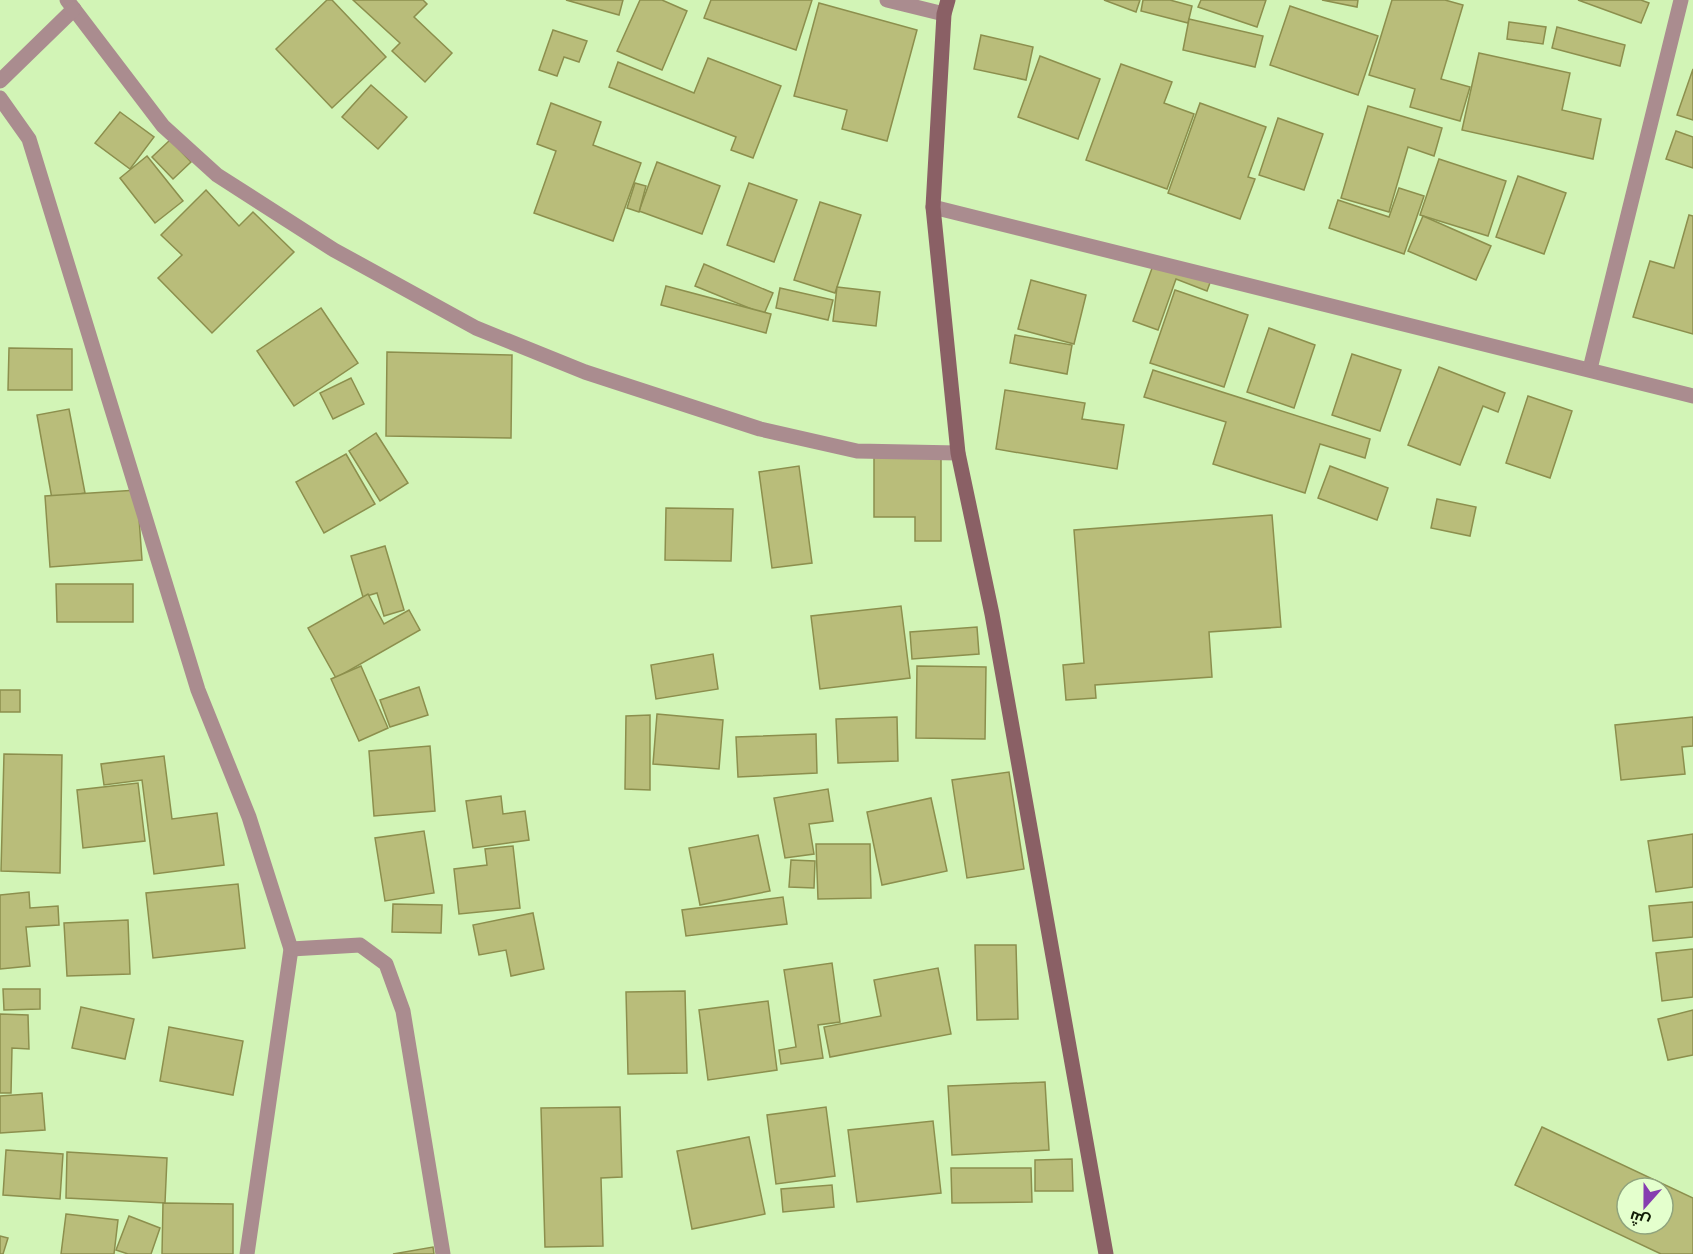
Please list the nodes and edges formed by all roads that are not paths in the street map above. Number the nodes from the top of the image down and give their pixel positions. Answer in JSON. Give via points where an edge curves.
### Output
{"nodes":[{"id":1,"x":887,"y":0,"type":"edge"},
{"id":2,"x":1681,"y":0,"type":"edge"},
{"id":3,"x":71,"y":4,"type":"edge"},
{"id":4,"x":946,"y":7,"type":"edge"},
{"id":5,"x":0,"y":81,"type":"edge"},
{"id":6,"x":0,"y":98,"type":"edge"},
{"id":7,"x":933,"y":207,"type":"junction"},
{"id":8,"x":1590,"y":369,"type":"junction"},
{"id":9,"x":1693,"y":396,"type":"edge"},
{"id":10,"x":958,"y":453,"type":"junction"},
{"id":11,"x":291,"y":949,"type":"junction"},
{"id":12,"x":247,"y":1254,"type":"edge"},
{"id":13,"x":443,"y":1254,"type":"edge"},
{"id":14,"x":1106,"y":1254,"type":"edge"}],
"edges":[{"from":1,"to":4,"type":"street"},
{"from":2,"to":8,"type":"street"},
{"from":3,"to":5,"type":"street"},
{"from":3,"to":10,"type":"street","via":[[163,126],[218,175],[334,250],[476,328],[585,372],[760,429],[857,451]]},
{"from":4,"to":7,"type":"main road"},
{"from":6,"to":11,"type":"street","via":[[29,140],[198,690],[249,817]]},
{"from":7,"to":8,"type":"street"},
{"from":7,"to":10,"type":"main road"},
{"from":8,"to":9,"type":"street"},
{"from":10,"to":14,"type":"main road","via":[[992,614]]},
{"from":11,"to":12,"type":"street"},
{"from":11,"to":13,"type":"street","via":[[360,945],[386,964],[403,1011]]}]}
